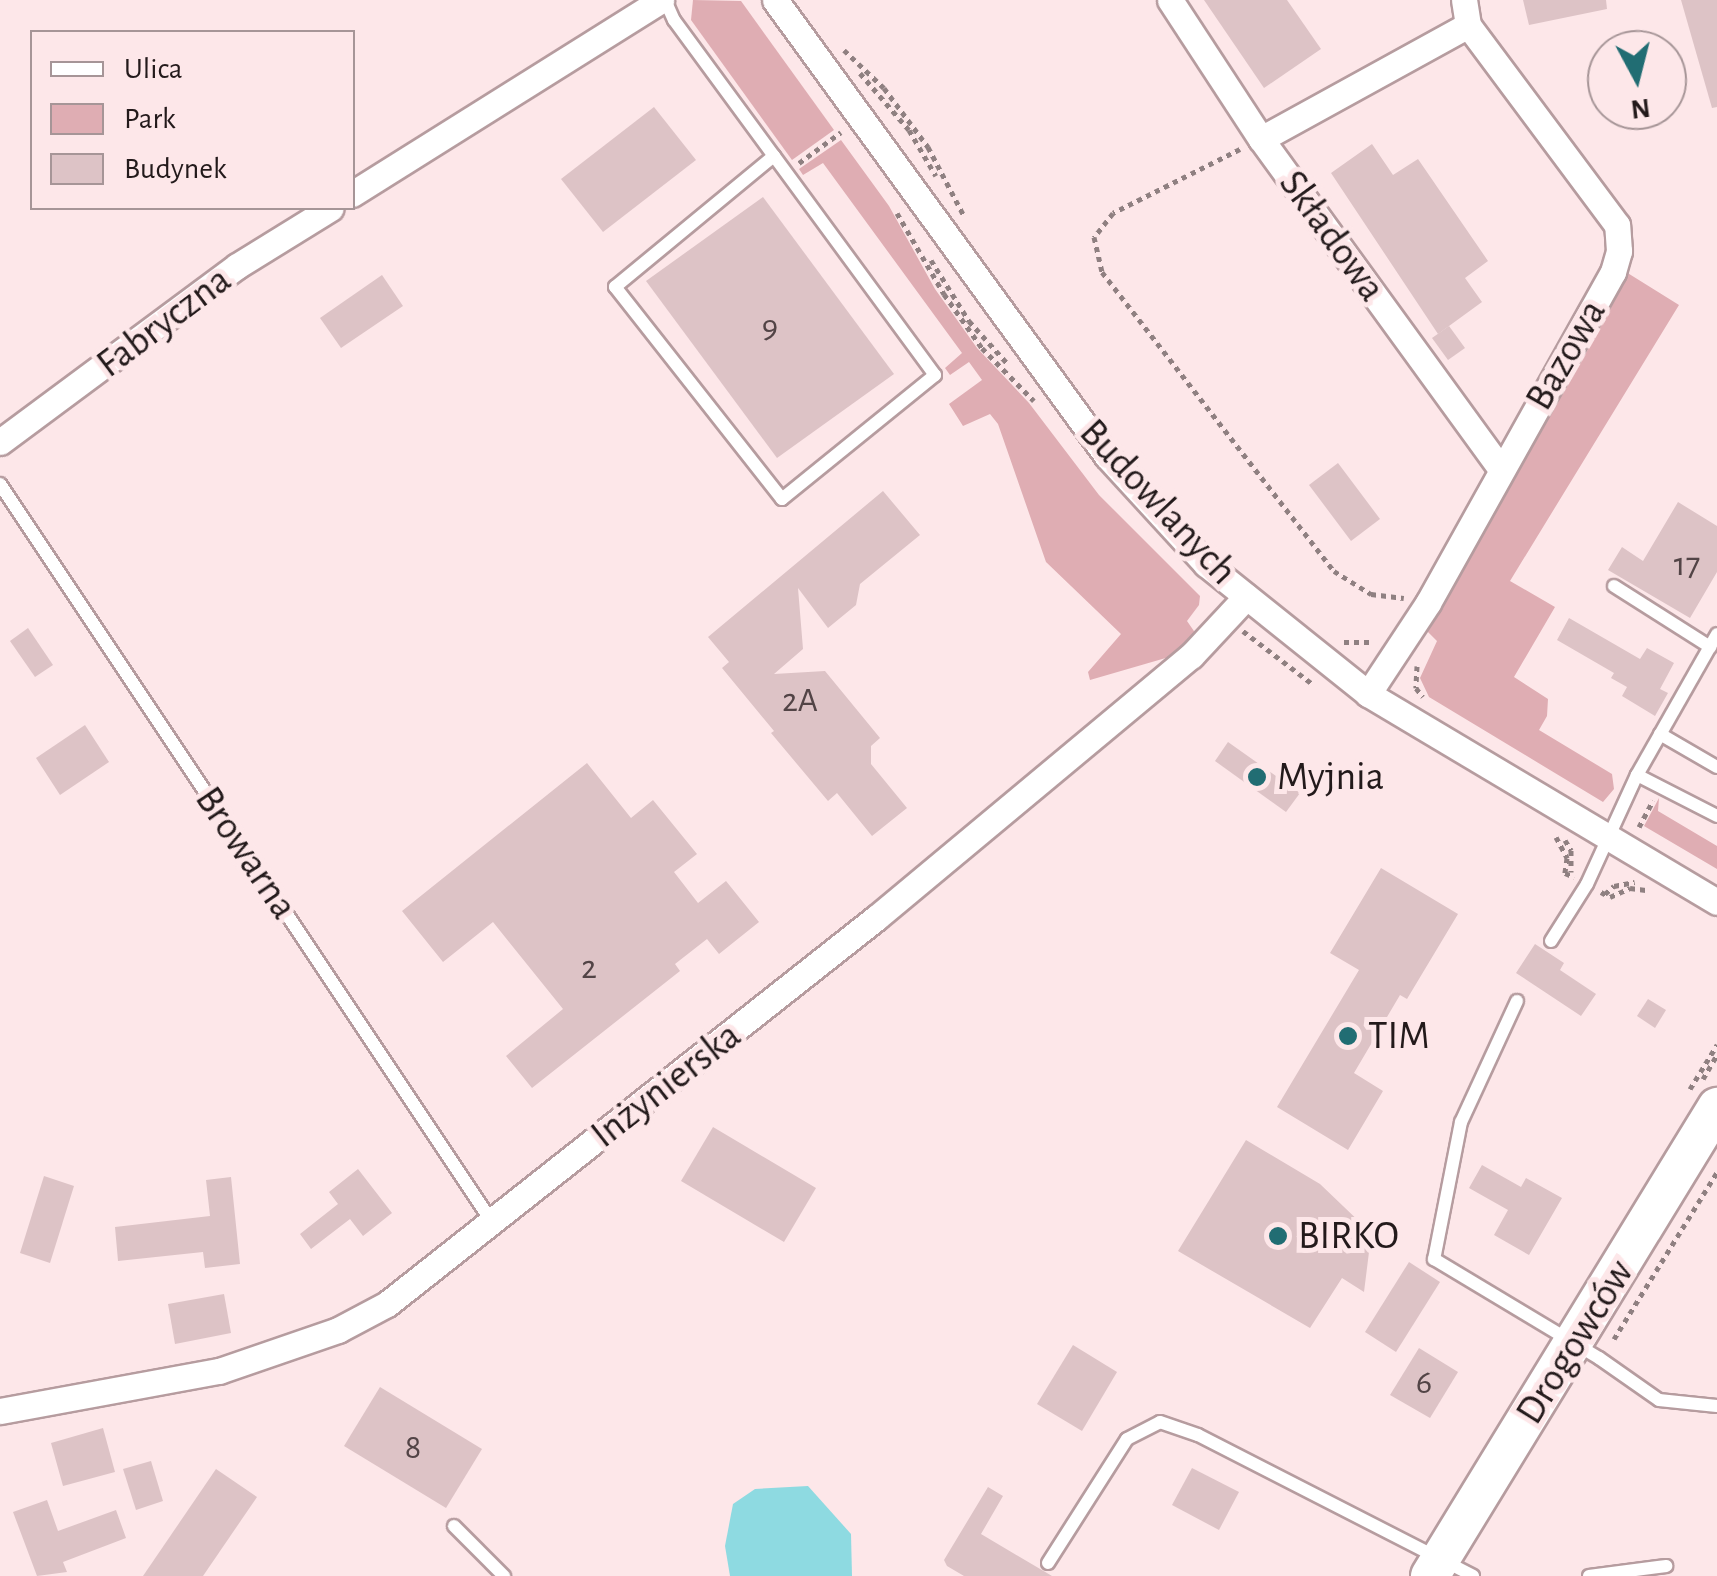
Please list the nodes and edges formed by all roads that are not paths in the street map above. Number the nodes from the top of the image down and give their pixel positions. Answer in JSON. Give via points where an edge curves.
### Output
{"nodes":[{"id":1,"x":663,"y":0,"type":"edge"},
{"id":2,"x":775,"y":0,"type":"edge"},
{"id":3,"x":1170,"y":0,"type":"edge"},
{"id":4,"x":1466,"y":12,"type":"edge"},
{"id":5,"x":1261,"y":138,"type":"junction"},
{"id":6,"x":774,"y":156,"type":"junction"},
{"id":7,"x":355,"y":192,"type":"edge"},
{"id":8,"x":328,"y":210,"type":"edge"},
{"id":9,"x":0,"y":442,"type":"edge"},
{"id":10,"x":1500,"y":468,"type":"junction"},
{"id":11,"x":0,"y":484,"type":"edge"},
{"id":12,"x":1614,"y":586,"type":"dead end"},
{"id":13,"x":1246,"y":597,"type":"junction"},
{"id":14,"x":1713,"y":641,"type":"edge"},
{"id":15,"x":1368,"y":694,"type":"junction"},
{"id":16,"x":1660,"y":734,"type":"junction"},
{"id":17,"x":1717,"y":767,"type":"edge"},
{"id":18,"x":1636,"y":774,"type":"junction"},
{"id":19,"x":1717,"y":816,"type":"edge"},
{"id":20,"x":1608,"y":838,"type":"junction"},
{"id":21,"x":1717,"y":902,"type":"edge"},
{"id":22,"x":1551,"y":940,"type":"dead end"},
{"id":23,"x":1517,"y":1001,"type":"dead end"},
{"id":24,"x":1717,"y":1107,"type":"edge"},
{"id":25,"x":492,"y":1222,"type":"junction"},
{"id":26,"x":1574,"y":1343,"type":"junction"},
{"id":27,"x":1717,"y":1406,"type":"edge"},
{"id":28,"x":0,"y":1411,"type":"edge"},
{"id":29,"x":454,"y":1526,"type":"dead end"},
{"id":30,"x":1048,"y":1562,"type":"dead end"},
{"id":31,"x":1666,"y":1566,"type":"dead end"},
{"id":32,"x":1435,"y":1568,"type":"edge"},
{"id":33,"x":504,"y":1576,"type":"edge"},
{"id":34,"x":1474,"y":1576,"type":"edge"},
{"id":35,"x":1589,"y":1576,"type":"edge"}],
"edges":[{"from":1,"to":6,"type":"lane"},
{"from":1,"to":7,"type":"street"},
{"from":2,"to":13,"type":"street","name":"Budowlanych","via":[[1108,456],[1174,532]]},
{"from":3,"to":5,"type":"street","name":"Składowa"},
{"from":4,"to":5,"type":"street","name":"Bazowa"},
{"from":4,"to":10,"type":"street","name":"Bazowa","via":[[1617,224],[1614,272]]},
{"from":5,"to":10,"type":"street","name":"Składowa"},
{"from":6,"to":6,"type":"lane","via":[[615,287],[782,499],[936,375]]},
{"from":8,"to":9,"type":"street","name":"Fabryczna","via":[[237,266]]},
{"from":10,"to":15,"type":"street","name":"Bazowa","via":[[1428,602]]},
{"from":11,"to":25,"type":"lane","name":"Browarna"},
{"from":12,"to":14,"type":"lane"},
{"from":13,"to":15,"type":"street","name":"Budowlanych"},
{"from":13,"to":25,"type":"street","name":"Inżynierska","via":[[1191,656],[1006,812]]},
{"from":14,"to":16,"type":"lane"},
{"from":15,"to":20,"type":"street","name":"Budowlanych"},
{"from":16,"to":17,"type":"lane"},
{"from":16,"to":18,"type":"lane"},
{"from":18,"to":19,"type":"lane"},
{"from":18,"to":20,"type":"lane"},
{"from":20,"to":21,"type":"street","name":"Budowlanych"},
{"from":20,"to":22,"type":"lane"},
{"from":23,"to":26,"type":"lane","via":[[1461,1122],[1434,1259]]},
{"from":24,"to":26,"type":"main road","name":"Drogowców"},
{"from":25,"to":28,"type":"street","name":"Inżynierska","via":[[387,1304],[292,1348],[219,1371]]},
{"from":26,"to":27,"type":"lane","via":[[1659,1400]]},
{"from":26,"to":32,"type":"main road","name":"Drogowców"},
{"from":29,"to":33,"type":"lane"},
{"from":30,"to":32,"type":"lane","via":[[1127,1439],[1160,1422],[1198,1435]]},
{"from":31,"to":35,"type":"lane"},
{"from":32,"to":34,"type":"lane"}]}
